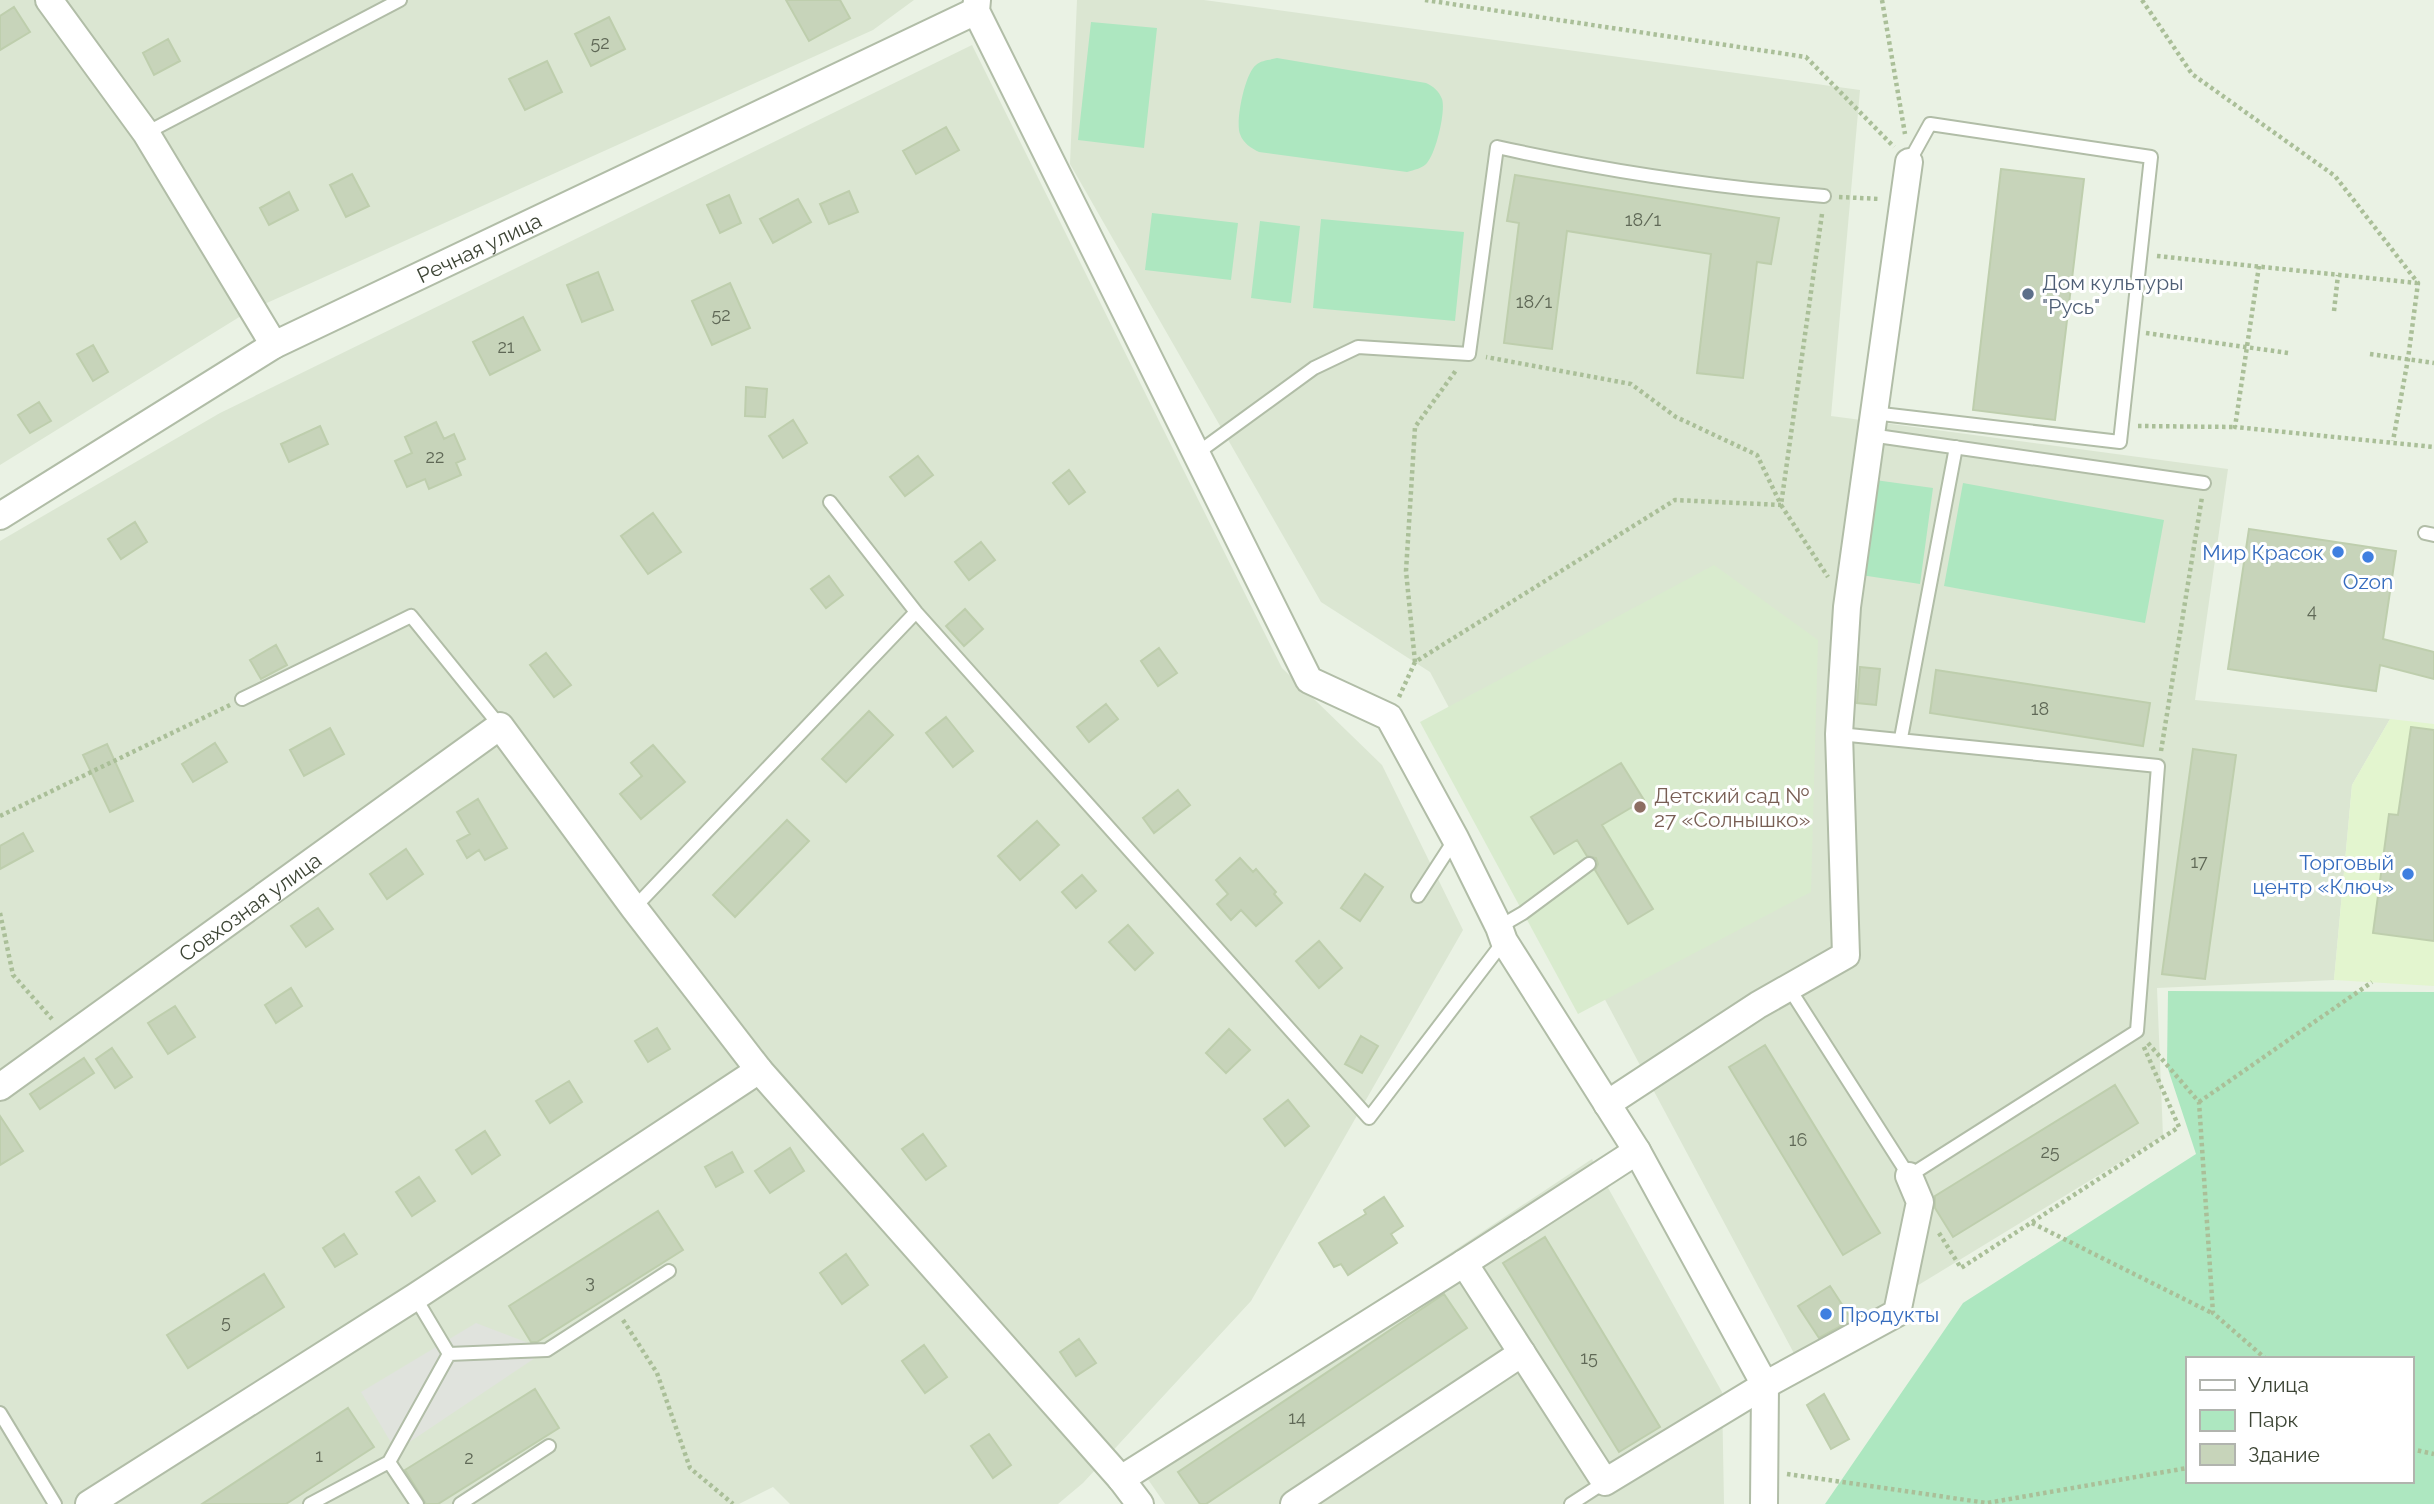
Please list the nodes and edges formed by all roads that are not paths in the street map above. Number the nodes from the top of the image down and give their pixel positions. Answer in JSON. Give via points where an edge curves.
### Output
{"nodes":[{"id":1,"x":49,"y":0,"type":"edge"},
{"id":2,"x":400,"y":0,"type":"edge"},
{"id":3,"x":977,"y":6,"type":"edge"},
{"id":4,"x":146,"y":133,"type":"junction"},
{"id":5,"x":1909,"y":162,"type":"joint"},
{"id":6,"x":1824,"y":196,"type":"road end"},
{"id":7,"x":274,"y":345,"type":"junction"},
{"id":8,"x":1871,"y":424,"type":"junction"},
{"id":9,"x":1956,"y":447,"type":"junction"},
{"id":10,"x":1196,"y":454,"type":"junction"},
{"id":11,"x":2204,"y":483,"type":"road end"},
{"id":12,"x":830,"y":502,"type":"dead end"},
{"id":13,"x":0,"y":516,"type":"edge"},
{"id":14,"x":916,"y":612,"type":"junction"},
{"id":15,"x":242,"y":699,"type":"road end"},
{"id":16,"x":500,"y":726,"type":"junction"},
{"id":17,"x":1839,"y":734,"type":"junction"},
{"id":18,"x":1901,"y":738,"type":"junction"},
{"id":19,"x":1455,"y":838,"type":"junction"},
{"id":20,"x":1589,"y":864,"type":"dead end"},
{"id":21,"x":1418,"y":896,"type":"dead end"},
{"id":22,"x":634,"y":908,"type":"junction"},
{"id":23,"x":1501,"y":934,"type":"junction"},
{"id":24,"x":1789,"y":988,"type":"junction"},
{"id":25,"x":759,"y":1070,"type":"junction"},
{"id":26,"x":0,"y":1087,"type":"edge"},
{"id":27,"x":1607,"y":1104,"type":"junction"},
{"id":28,"x":1637,"y":1151,"type":"junction"},
{"id":29,"x":1909,"y":1176,"type":"junction"},
{"id":30,"x":1464,"y":1263,"type":"junction"},
{"id":31,"x":669,"y":1271,"type":"dead end"},
{"id":32,"x":415,"y":1297,"type":"junction"},
{"id":33,"x":1522,"y":1353,"type":"junction"},
{"id":34,"x":449,"y":1354,"type":"junction"},
{"id":35,"x":1765,"y":1385,"type":"junction"},
{"id":36,"x":0,"y":1413,"type":"edge"},
{"id":37,"x":549,"y":1446,"type":"dead end"},
{"id":38,"x":389,"y":1462,"type":"junction"},
{"id":39,"x":1121,"y":1479,"type":"junction"},
{"id":40,"x":1605,"y":1482,"type":"junction"},
{"id":41,"x":55,"y":1504,"type":"edge"},
{"id":42,"x":89,"y":1504,"type":"edge"},
{"id":43,"x":310,"y":1504,"type":"edge"},
{"id":44,"x":417,"y":1504,"type":"edge"},
{"id":45,"x":460,"y":1504,"type":"edge"},
{"id":46,"x":1140,"y":1504,"type":"edge"},
{"id":47,"x":1294,"y":1504,"type":"edge"},
{"id":48,"x":1572,"y":1504,"type":"edge"},
{"id":49,"x":1764,"y":1504,"type":"edge"}],
"edges":[{"from":1,"to":4,"type":"street"},
{"from":2,"to":4,"type":"lane"},
{"from":3,"to":7,"type":"street","name":"Речная улица"},
{"from":3,"to":10,"type":"street"},
{"from":4,"to":7,"type":"street"},
{"from":5,"to":8,"type":"street"},
{"from":5,"to":8,"type":"lane","via":[[1930,124],[2151,157],[2120,442]]},
{"from":6,"to":10,"type":"lane","via":[[1736,189],[1497,147],[1469,354],[1358,347],[1314,368]]},
{"from":7,"to":13,"type":"street","name":"Речная улица"},
{"from":8,"to":9,"type":"lane"},
{"from":8,"to":17,"type":"street","via":[[1847,607]]},
{"from":9,"to":11,"type":"lane"},
{"from":9,"to":18,"type":"lane"},
{"from":10,"to":19,"type":"street","via":[[1309,680],[1389,717]]},
{"from":12,"to":14,"type":"lane"},
{"from":14,"to":22,"type":"lane"},
{"from":14,"to":23,"type":"lane","via":[[1368,1118]]},
{"from":15,"to":16,"type":"lane","via":[[411,616]]},
{"from":16,"to":22,"type":"street"},
{"from":16,"to":26,"type":"street","name":"Совхозная улица"},
{"from":17,"to":18,"type":"lane"},
{"from":17,"to":24,"type":"street","via":[[1846,955]]},
{"from":18,"to":29,"type":"lane","via":[[2158,766],[2137,1031]]},
{"from":19,"to":21,"type":"lane"},
{"from":19,"to":23,"type":"street"},
{"from":20,"to":23,"type":"lane"},
{"from":22,"to":25,"type":"street"},
{"from":23,"to":27,"type":"street"},
{"from":24,"to":27,"type":"street"},
{"from":24,"to":29,"type":"lane"},
{"from":25,"to":32,"type":"street"},
{"from":25,"to":39,"type":"street"},
{"from":27,"to":28,"type":"street"},
{"from":28,"to":30,"type":"street"},
{"from":28,"to":35,"type":"street"},
{"from":29,"to":35,"type":"street","via":[[1920,1202],[1896,1313]]},
{"from":30,"to":33,"type":"street"},
{"from":30,"to":39,"type":"street"},
{"from":31,"to":34,"type":"lane","via":[[547,1350]]},
{"from":32,"to":34,"type":"lane"},
{"from":32,"to":42,"type":"street"},
{"from":33,"to":40,"type":"street"},
{"from":33,"to":47,"type":"street"},
{"from":34,"to":38,"type":"lane"},
{"from":35,"to":40,"type":"street"},
{"from":35,"to":49,"type":"street"},
{"from":36,"to":41,"type":"lane"},
{"from":37,"to":45,"type":"lane"},
{"from":38,"to":43,"type":"lane"},
{"from":38,"to":44,"type":"lane"},
{"from":39,"to":46,"type":"street"},
{"from":40,"to":48,"type":"lane"}]}
